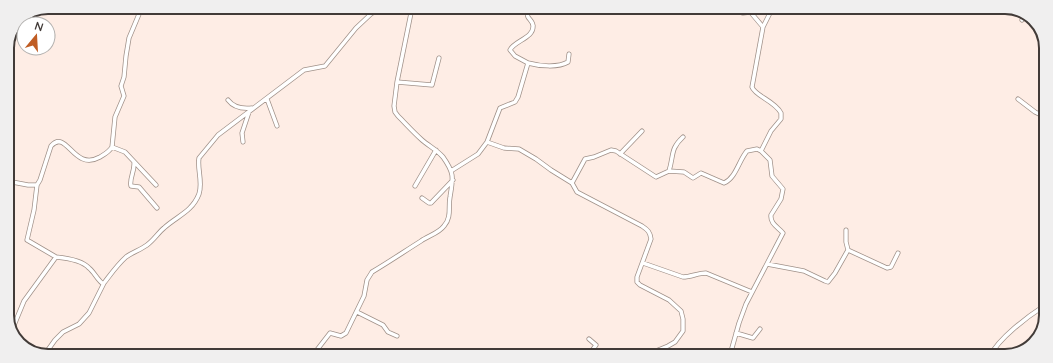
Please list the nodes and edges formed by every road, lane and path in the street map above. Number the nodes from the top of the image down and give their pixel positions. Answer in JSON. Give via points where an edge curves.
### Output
{"nodes":[{"id":1,"x":139,"y":14,"type":"edge"},
{"id":2,"x":371,"y":14,"type":"edge"},
{"id":3,"x":411,"y":14,"type":"edge"},
{"id":4,"x":528,"y":14,"type":"edge"},
{"id":5,"x":753,"y":14,"type":"edge"},
{"id":6,"x":770,"y":14,"type":"edge"},
{"id":7,"x":763,"y":27,"type":"junction"},
{"id":8,"x":569,"y":54,"type":"dead end"},
{"id":9,"x":439,"y":58,"type":"dead end"},
{"id":10,"x":528,"y":63,"type":"junction"},
{"id":11,"x":397,"y":82,"type":"junction"},
{"id":12,"x":267,"y":99,"type":"junction"},
{"id":13,"x":1018,"y":99,"type":"dead end"},
{"id":14,"x":228,"y":100,"type":"dead end"},
{"id":15,"x":252,"y":109,"type":"junction"},
{"id":16,"x":1039,"y":114,"type":"edge"},
{"id":17,"x":277,"y":126,"type":"dead end"},
{"id":18,"x":642,"y":131,"type":"dead end"},
{"id":19,"x":683,"y":137,"type":"dead end"},
{"id":20,"x":243,"y":142,"type":"dead end"},
{"id":21,"x":487,"y":142,"type":"junction"},
{"id":22,"x":112,"y":147,"type":"junction"},
{"id":23,"x":436,"y":150,"type":"junction"},
{"id":24,"x":761,"y":151,"type":"junction"},
{"id":25,"x":620,"y":154,"type":"junction"},
{"id":26,"x":134,"y":162,"type":"junction"},
{"id":27,"x":669,"y":170,"type":"junction"},
{"id":28,"x":451,"y":171,"type":"junction"},
{"id":29,"x":453,"y":179,"type":"junction"},
{"id":30,"x":14,"y":182,"type":"edge"},
{"id":31,"x":572,"y":183,"type":"junction"},
{"id":32,"x":37,"y":185,"type":"junction"},
{"id":33,"x":156,"y":185,"type":"dead end"},
{"id":34,"x":415,"y":186,"type":"dead end"},
{"id":35,"x":422,"y":198,"type":"dead end"},
{"id":36,"x":158,"y":208,"type":"dead end"},
{"id":37,"x":846,"y":230,"type":"dead end"},
{"id":38,"x":848,"y":250,"type":"junction"},
{"id":39,"x":898,"y":253,"type":"dead end"},
{"id":40,"x":56,"y":257,"type":"junction"},
{"id":41,"x":643,"y":263,"type":"junction"},
{"id":42,"x":767,"y":264,"type":"junction"},
{"id":43,"x":104,"y":283,"type":"junction"},
{"id":44,"x":752,"y":292,"type":"junction"},
{"id":45,"x":1039,"y":310,"type":"edge"},
{"id":46,"x":357,"y":312,"type":"junction"},
{"id":47,"x":15,"y":322,"type":"edge"},
{"id":48,"x":760,"y":329,"type":"dead end"},
{"id":49,"x":736,"y":333,"type":"junction"},
{"id":50,"x":397,"y":336,"type":"dead end"},
{"id":51,"x":590,"y":339,"type":"dead end"},
{"id":52,"x":49,"y":349,"type":"edge"},
{"id":53,"x":317,"y":349,"type":"edge"},
{"id":54,"x":593,"y":349,"type":"edge"},
{"id":55,"x":661,"y":349,"type":"edge"},
{"id":56,"x":732,"y":349,"type":"edge"},
{"id":57,"x":994,"y":349,"type":"edge"}],
"edges":[{"from":1,"to":22,"type":"street","via":[[129,38],[122,86],[124,96],[115,117]]},
{"from":2,"to":12,"type":"street","via":[[324,66],[304,70]]},
{"from":3,"to":11,"type":"street"},
{"from":4,"to":10,"type":"street","via":[[533,26],[532,31],[510,50]]},
{"from":5,"to":7,"type":"street"},
{"from":6,"to":7,"type":"street"},
{"from":7,"to":24,"type":"street","via":[[752,87],[755,92],[773,103],[782,116]]},
{"from":8,"to":10,"type":"street","via":[[568,62],[564,64],[541,66]]},
{"from":9,"to":11,"type":"street","via":[[432,85]]},
{"from":10,"to":21,"type":"street","via":[[518,97],[515,102],[500,108]]},
{"from":11,"to":23,"type":"street","via":[[395,112],[422,140]]},
{"from":12,"to":15,"type":"street"},
{"from":12,"to":17,"type":"street"},
{"from":13,"to":16,"type":"street"},
{"from":14,"to":15,"type":"street","via":[[234,106]]},
{"from":15,"to":20,"type":"street","via":[[242,133]]},
{"from":15,"to":43,"type":"street","via":[[218,135],[199,158],[200,192],[192,207],[169,224],[148,245],[136,250],[118,264]]},
{"from":18,"to":25,"type":"street"},
{"from":19,"to":27,"type":"street","via":[[674,146]]},
{"from":21,"to":28,"type":"street","via":[[476,155]]},
{"from":21,"to":31,"type":"street","via":[[504,148],[518,149]]},
{"from":22,"to":26,"type":"street","via":[[125,152]]},
{"from":22,"to":32,"type":"street","via":[[105,154],[88,161],[76,155],[62,142],[54,143]]},
{"from":23,"to":28,"type":"street"},
{"from":23,"to":34,"type":"street"},
{"from":24,"to":27,"type":"street","via":[[747,150],[730,178],[724,183],[701,173],[693,178],[684,172]]},
{"from":24,"to":42,"type":"street","via":[[770,160],[772,176],[783,191],[770,218],[782,235]]},
{"from":25,"to":27,"type":"street","via":[[656,177]]},
{"from":25,"to":31,"type":"street","via":[[611,150],[585,159]]},
{"from":26,"to":33,"type":"street"},
{"from":26,"to":36,"type":"street","via":[[131,186],[139,187]]},
{"from":28,"to":29,"type":"street"},
{"from":29,"to":35,"type":"street","via":[[431,203]]},
{"from":29,"to":46,"type":"street","via":[[449,199],[450,211],[444,227],[372,272]]},
{"from":30,"to":32,"type":"street"},
{"from":31,"to":41,"type":"street","via":[[575,190],[581,194],[648,230],[651,239]]},
{"from":32,"to":40,"type":"street","via":[[27,240]]},
{"from":37,"to":38,"type":"street"},
{"from":38,"to":39,"type":"street","via":[[887,268],[891,267]]},
{"from":38,"to":42,"type":"street","via":[[828,282],[804,271]]},
{"from":40,"to":43,"type":"street","via":[[85,265],[97,280]]},
{"from":40,"to":47,"type":"street","via":[[24,301]]},
{"from":41,"to":44,"type":"street","via":[[683,277],[706,273]]},
{"from":41,"to":55,"type":"street","via":[[637,282],[670,300],[681,311],[683,319],[679,338]]},
{"from":42,"to":44,"type":"street"},
{"from":43,"to":52,"type":"street","via":[[89,313],[79,324],[63,332]]},
{"from":44,"to":49,"type":"street"},
{"from":45,"to":57,"type":"street","via":[[998,343]]},
{"from":46,"to":50,"type":"street","via":[[383,325],[388,332]]},
{"from":46,"to":53,"type":"street","via":[[346,333],[341,336],[330,333]]},
{"from":48,"to":49,"type":"street","via":[[753,338]]},
{"from":49,"to":56,"type":"street"},
{"from":51,"to":54,"type":"street","via":[[596,345]]}]}
